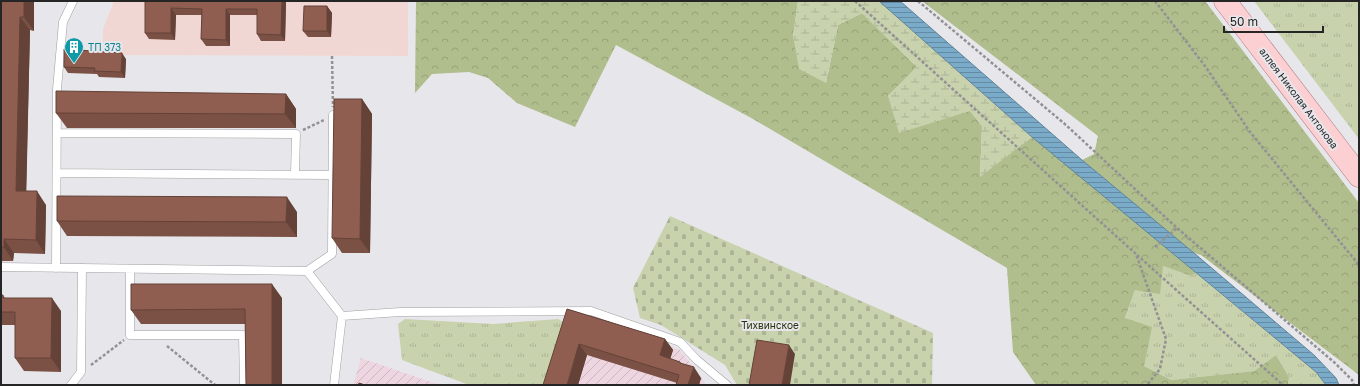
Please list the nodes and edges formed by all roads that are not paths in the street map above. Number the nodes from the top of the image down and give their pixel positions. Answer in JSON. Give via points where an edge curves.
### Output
{"nodes":[{"id":1,"x":73,"y":1,"type":"edge"},
{"id":2,"x":1225,"y":1,"type":"edge"},
{"id":3,"x":333,"y":115,"type":"edge"},
{"id":4,"x":57,"y":133,"type":"junction"},
{"id":5,"x":57,"y":173,"type":"junction"},
{"id":6,"x":295,"y":174,"type":"junction"},
{"id":7,"x":332,"y":174,"type":"junction"},
{"id":8,"x":1359,"y":176,"type":"edge"},
{"id":9,"x":1,"y":267,"type":"edge"},
{"id":10,"x":56,"y":268,"type":"junction"},
{"id":11,"x":82,"y":268,"type":"junction"},
{"id":12,"x":130,"y":269,"type":"junction"},
{"id":13,"x":307,"y":271,"type":"junction"},
{"id":14,"x":342,"y":316,"type":"junction"},
{"id":15,"x":71,"y":385,"type":"edge"},
{"id":16,"x":244,"y":385,"type":"edge"},
{"id":17,"x":334,"y":385,"type":"edge"},
{"id":18,"x":727,"y":385,"type":"edge"}],
"edges":[{"from":1,"to":4,"type":"lane","via":[[63,22],[57,89]]},
{"from":2,"to":8,"type":"main road","name":"аллея Николая Антонова"},
{"from":3,"to":7,"type":"lane"},
{"from":4,"to":5,"type":"lane"},
{"from":4,"to":6,"type":"lane","via":[[296,134]]},
{"from":5,"to":6,"type":"lane"},
{"from":5,"to":10,"type":"lane"},
{"from":6,"to":7,"type":"lane"},
{"from":7,"to":13,"type":"lane","via":[[332,254]]},
{"from":9,"to":10,"type":"lane"},
{"from":10,"to":11,"type":"lane"},
{"from":11,"to":12,"type":"lane"},
{"from":11,"to":15,"type":"lane","via":[[81,372]]},
{"from":12,"to":13,"type":"lane"},
{"from":12,"to":16,"type":"lane","via":[[130,335],[243,335]]},
{"from":13,"to":14,"type":"lane"},
{"from":14,"to":17,"type":"lane"},
{"from":14,"to":18,"type":"lane","via":[[400,312],[591,311],[680,342]]}]}
